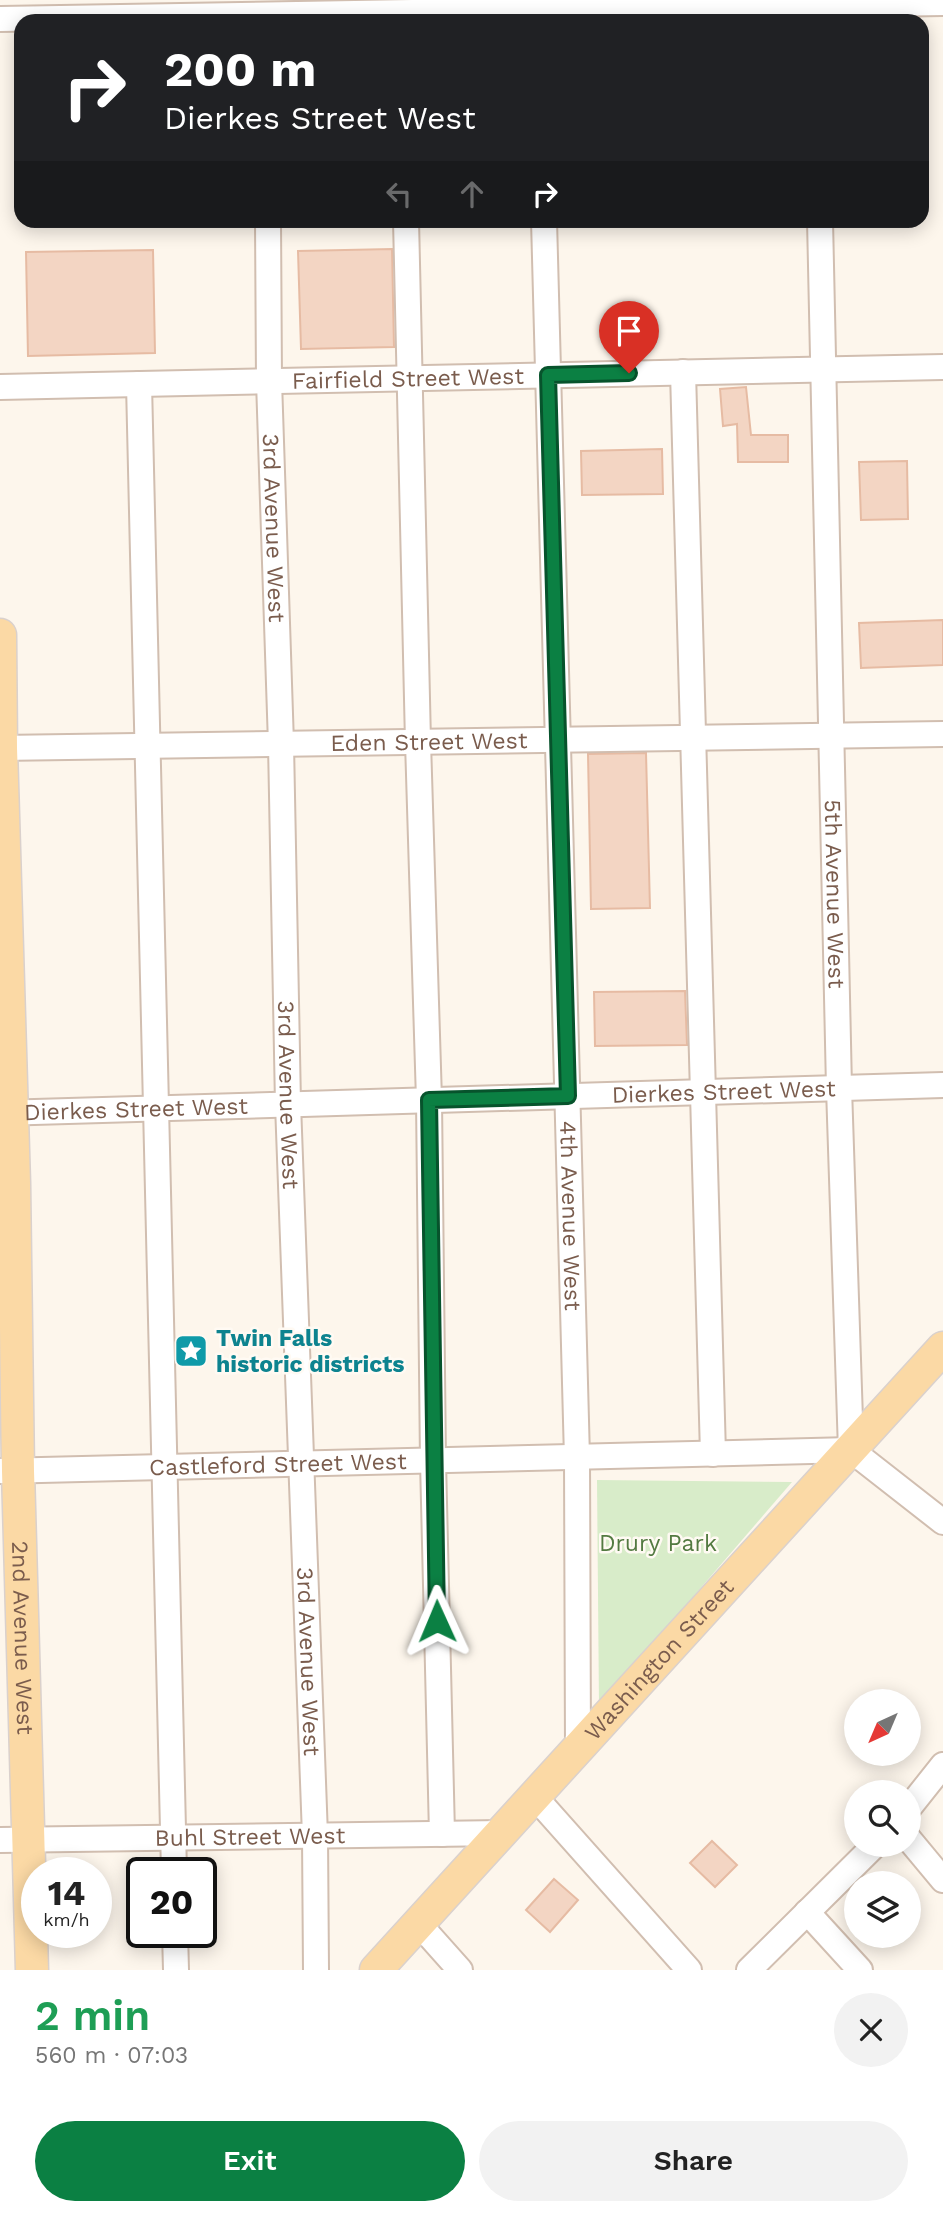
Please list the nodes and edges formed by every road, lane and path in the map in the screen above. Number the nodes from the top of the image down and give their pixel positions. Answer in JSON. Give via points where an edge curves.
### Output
{"nodes":[{"id":1,"x":943,"y":3,"type":"edge"},
{"id":2,"x":679,"y":4,"type":"edge"},
{"id":3,"x":134,"y":8,"type":"edge"},
{"id":4,"x":815,"y":9,"type":"edge"},
{"id":5,"x":539,"y":10,"type":"edge"},
{"id":6,"x":402,"y":11,"type":"edge"},
{"id":7,"x":267,"y":12,"type":"edge"},
{"id":8,"x":61,"y":14,"type":"edge"},
{"id":9,"x":268,"y":228,"type":"edge"},
{"id":10,"x":406,"y":228,"type":"edge"},
{"id":11,"x":544,"y":228,"type":"edge"},
{"id":12,"x":820,"y":228,"type":"edge"},
{"id":13,"x":943,"y":367,"type":"edge"},
{"id":14,"x":823,"y":369,"type":"junction"},
{"id":15,"x":683,"y":372,"type":"junction"},
{"id":16,"x":548,"y":375,"type":"junction"},
{"id":17,"x":410,"y":378,"type":"junction"},
{"id":18,"x":269,"y":381,"type":"junction"},
{"id":19,"x":138,"y":384,"type":"junction"},
{"id":20,"x":0,"y":387,"type":"edge"},
{"id":21,"x":0,"y":635,"type":"edge"},
{"id":22,"x":943,"y":734,"type":"edge"},
{"id":23,"x":831,"y":736,"type":"junction"},
{"id":24,"x":693,"y":738,"type":"junction"},
{"id":25,"x":556,"y":740,"type":"junction"},
{"id":26,"x":418,"y":742,"type":"junction"},
{"id":27,"x":281,"y":744,"type":"junction"},
{"id":28,"x":147,"y":745,"type":"junction"},
{"id":29,"x":1,"y":748,"type":"edge"},
{"id":30,"x":943,"y":1085,"type":"edge"},
{"id":31,"x":839,"y":1088,"type":"junction"},
{"id":32,"x":702,"y":1092,"type":"junction"},
{"id":33,"x":568,"y":1096,"type":"junction"},
{"id":34,"x":429,"y":1100,"type":"junction"},
{"id":35,"x":288,"y":1104,"type":"junction"},
{"id":36,"x":155,"y":1108,"type":"junction"},
{"id":37,"x":5,"y":1113,"type":"edge"},
{"id":38,"x":943,"y":1348,"type":"edge"},
{"id":39,"x":851,"y":1450,"type":"junction"},
{"id":40,"x":713,"y":1454,"type":"junction"},
{"id":41,"x":577,"y":1458,"type":"junction"},
{"id":42,"x":433,"y":1461,"type":"junction"},
{"id":43,"x":301,"y":1464,"type":"junction"},
{"id":44,"x":164,"y":1467,"type":"junction"},
{"id":45,"x":9,"y":1471,"type":"edge"},
{"id":46,"x":943,"y":1522,"type":"edge"},
{"id":47,"x":578,"y":1749,"type":"junction"},
{"id":48,"x":943,"y":1765,"type":"edge"},
{"id":49,"x":921,"y":1793,"type":"edge"},
{"id":50,"x":535,"y":1797,"type":"junction"},
{"id":51,"x":442,"y":1833,"type":"junction"},
{"id":52,"x":502,"y":1833,"type":"junction"},
{"id":53,"x":315,"y":1836,"type":"junction"},
{"id":54,"x":173,"y":1837,"type":"junction"},
{"id":55,"x":14,"y":1840,"type":"edge"},
{"id":56,"x":921,"y":1854,"type":"edge"},
{"id":57,"x":174,"y":1857,"type":"edge"},
{"id":58,"x":863,"y":1857,"type":"edge"},
{"id":59,"x":943,"y":1880,"type":"edge"},
{"id":60,"x":807,"y":1912,"type":"junction"},
{"id":61,"x":419,"y":1924,"type":"junction"},
{"id":62,"x":175,"y":1948,"type":"edge"},
{"id":63,"x":32,"y":1970,"type":"edge"},
{"id":64,"x":176,"y":1970,"type":"edge"},
{"id":65,"x":316,"y":1970,"type":"edge"},
{"id":66,"x":376,"y":1970,"type":"edge"},
{"id":67,"x":460,"y":1970,"type":"edge"},
{"id":68,"x":689,"y":1970,"type":"edge"},
{"id":69,"x":749,"y":1970,"type":"edge"},
{"id":70,"x":860,"y":1970,"type":"edge"}],
"edges":[{"from":1,"to":4,"type":"street"},
{"from":2,"to":4,"type":"street"},
{"from":2,"to":5,"type":"street"},
{"from":3,"to":7,"type":"street"},
{"from":3,"to":8,"type":"street"},
{"from":5,"to":6,"type":"street"},
{"from":6,"to":7,"type":"street"},
{"from":9,"to":18,"type":"street","name":"3rd Avenue West"},
{"from":10,"to":17,"type":"street"},
{"from":11,"to":16,"type":"street","name":"4th Avenue West"},
{"from":12,"to":14,"type":"street","name":"5th Avenue West"},
{"from":13,"to":14,"type":"street","name":"Fairfield Street West"},
{"from":14,"to":15,"type":"street","name":"Fairfield Street West"},
{"from":14,"to":23,"type":"street","name":"5th Avenue West"},
{"from":15,"to":16,"type":"street","name":"Fairfield Street West"},
{"from":15,"to":24,"type":"street"},
{"from":16,"to":17,"type":"street","name":"Fairfield Street West"},
{"from":16,"to":25,"type":"street","name":"4th Avenue West"},
{"from":17,"to":18,"type":"street","name":"Fairfield Street West"},
{"from":17,"to":26,"type":"street"},
{"from":18,"to":19,"type":"street","name":"Fairfield Street West"},
{"from":18,"to":27,"type":"street","name":"3rd Avenue West"},
{"from":19,"to":20,"type":"street","name":"Fairfield Street West"},
{"from":19,"to":28,"type":"street"},
{"from":21,"to":29,"type":"main road","name":"2nd Avenue West"},
{"from":22,"to":23,"type":"street","name":"Eden Street West"},
{"from":23,"to":24,"type":"street","name":"Eden Street West"},
{"from":23,"to":31,"type":"street","name":"5th Avenue West"},
{"from":24,"to":25,"type":"street","name":"Eden Street West"},
{"from":24,"to":32,"type":"street"},
{"from":25,"to":26,"type":"street","name":"Eden Street West"},
{"from":25,"to":33,"type":"street","name":"4th Avenue West"},
{"from":26,"to":27,"type":"street","name":"Eden Street West"},
{"from":26,"to":34,"type":"street"},
{"from":27,"to":28,"type":"street","name":"Eden Street West"},
{"from":27,"to":35,"type":"street","name":"3rd Avenue West"},
{"from":28,"to":29,"type":"street","name":"Eden Street West"},
{"from":28,"to":36,"type":"street"},
{"from":29,"to":37,"type":"main road","name":"2nd Avenue West"},
{"from":30,"to":31,"type":"street","name":"Dierkes Street West"},
{"from":31,"to":32,"type":"street","name":"Dierkes Street West"},
{"from":31,"to":39,"type":"street","name":"5th Avenue West"},
{"from":32,"to":33,"type":"street","name":"Dierkes Street West"},
{"from":32,"to":40,"type":"street"},
{"from":33,"to":34,"type":"street","name":"Dierkes Street West"},
{"from":33,"to":41,"type":"street","name":"4th Avenue West"},
{"from":34,"to":35,"type":"street","name":"Dierkes Street West"},
{"from":34,"to":42,"type":"street"},
{"from":35,"to":36,"type":"street","name":"Dierkes Street West"},
{"from":35,"to":43,"type":"street","name":"3rd Avenue West"},
{"from":36,"to":37,"type":"street","name":"Dierkes Street West"},
{"from":36,"to":44,"type":"street"},
{"from":37,"to":45,"type":"main road","name":"2nd Avenue West","via":[[13,1183]]},
{"from":38,"to":39,"type":"main road","name":"Washington Street"},
{"from":39,"to":40,"type":"street","name":"Castleford Street West"},
{"from":39,"to":46,"type":"street"},
{"from":39,"to":47,"type":"main road","name":"Washington Street"},
{"from":40,"to":41,"type":"street","name":"Castleford Street West"},
{"from":41,"to":42,"type":"street","name":"Castleford Street West"},
{"from":41,"to":47,"type":"street","name":"4th Avenue West"},
{"from":42,"to":43,"type":"street","name":"Castleford Street West"},
{"from":42,"to":51,"type":"street"},
{"from":43,"to":44,"type":"street","name":"Castleford Street West"},
{"from":43,"to":53,"type":"street","name":"3rd Avenue West"},
{"from":44,"to":45,"type":"street","name":"Castleford Street West"},
{"from":44,"to":54,"type":"street"},
{"from":45,"to":55,"type":"main road","name":"2nd Avenue West"},
{"from":47,"to":50,"type":"main road","name":"Washington Street"},
{"from":48,"to":49,"type":"street"},
{"from":50,"to":52,"type":"main road","name":"Washington Street"},
{"from":50,"to":68,"type":"street"},
{"from":51,"to":52,"type":"street","name":"Buhl Street West"},
{"from":51,"to":53,"type":"street","name":"Buhl Street West"},
{"from":52,"to":61,"type":"main road","name":"Washington Street"},
{"from":53,"to":54,"type":"street","name":"Buhl Street West"},
{"from":53,"to":65,"type":"street","name":"3rd Avenue West"},
{"from":54,"to":55,"type":"street","name":"Buhl Street West"},
{"from":54,"to":57,"type":"street"},
{"from":55,"to":63,"type":"main road","name":"2nd Avenue West"},
{"from":56,"to":59,"type":"street"},
{"from":58,"to":60,"type":"street"},
{"from":60,"to":69,"type":"street"},
{"from":60,"to":70,"type":"street"},
{"from":61,"to":66,"type":"main road","name":"Washington Street"},
{"from":61,"to":67,"type":"street"},
{"from":62,"to":64,"type":"street"}]}
